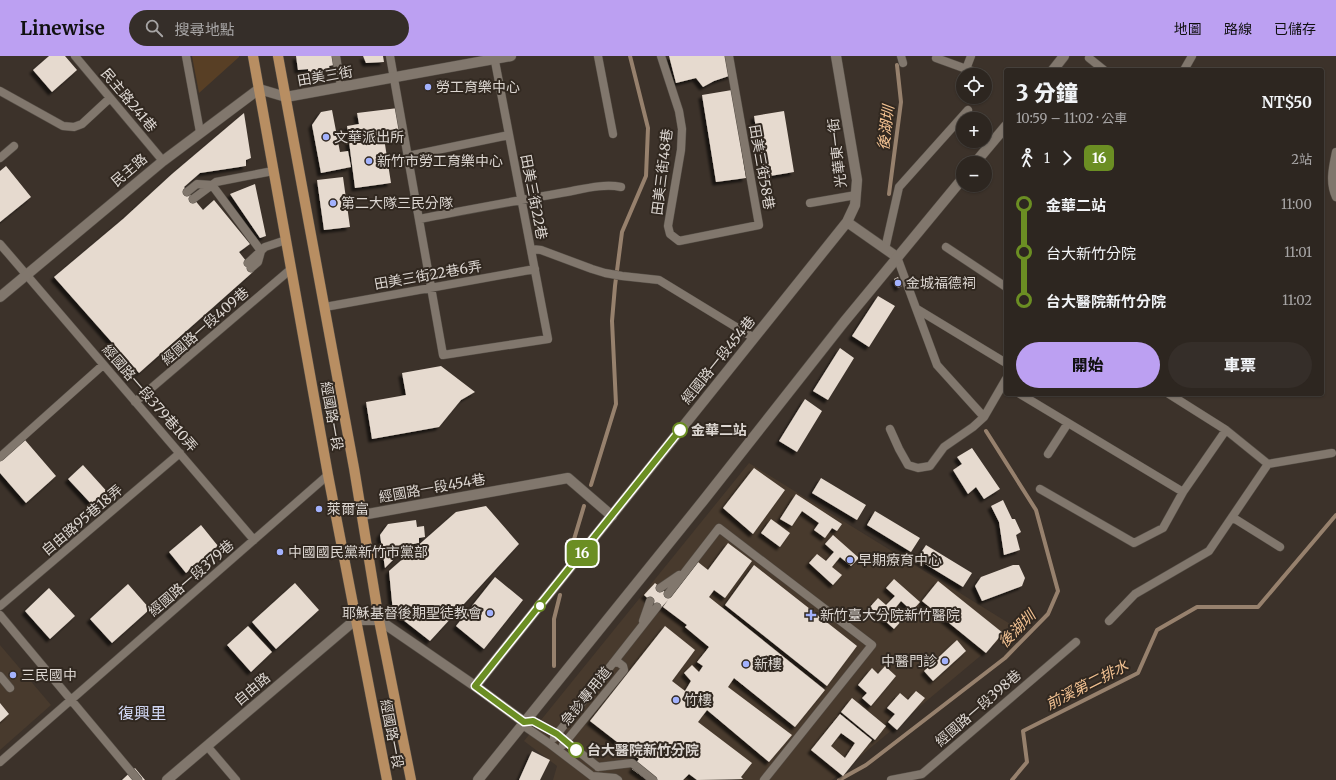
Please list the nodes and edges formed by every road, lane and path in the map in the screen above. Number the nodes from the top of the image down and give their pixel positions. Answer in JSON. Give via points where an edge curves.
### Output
{"nodes":[{"id":1,"x":75,"y":56,"type":"edge"},
{"id":2,"x":186,"y":56,"type":"edge"},
{"id":3,"x":253,"y":56,"type":"edge"},
{"id":4,"x":278,"y":56,"type":"edge"},
{"id":5,"x":336,"y":56,"type":"edge"},
{"id":6,"x":390,"y":56,"type":"edge"},
{"id":7,"x":510,"y":56,"type":"edge"},
{"id":8,"x":598,"y":56,"type":"edge"},
{"id":9,"x":661,"y":56,"type":"edge"},
{"id":10,"x":729,"y":56,"type":"edge"},
{"id":11,"x":836,"y":56,"type":"edge"},
{"id":12,"x":971,"y":56,"type":"edge"},
{"id":13,"x":1064,"y":56,"type":"edge"},
{"id":14,"x":1192,"y":56,"type":"edge"},
{"id":15,"x":495,"y":57,"type":"edge"},
{"id":16,"x":936,"y":58,"type":"dead end"},
{"id":17,"x":1089,"y":58,"type":"dead end"},
{"id":18,"x":963,"y":68,"type":"edge"},
{"id":19,"x":966,"y":68,"type":"edge"},
{"id":20,"x":1054,"y":68,"type":"edge"},
{"id":21,"x":1102,"y":68,"type":"edge"},
{"id":22,"x":1185,"y":68,"type":"edge"},
{"id":23,"x":394,"y":78,"type":"junction"},
{"id":24,"x":341,"y":87,"type":"junction"},
{"id":25,"x":259,"y":89,"type":"junction"},
{"id":26,"x":0,"y":91,"type":"edge"},
{"id":27,"x":286,"y":97,"type":"junction"},
{"id":28,"x":110,"y":98,"type":"junction"},
{"id":29,"x":968,"y":110,"type":"dead end"},
{"id":30,"x":1004,"y":128,"type":"edge"},
{"id":31,"x":200,"y":132,"type":"junction"},
{"id":32,"x":614,"y":134,"type":"dead end"},
{"id":33,"x":509,"y":135,"type":"junction"},
{"id":34,"x":14,"y":146,"type":"dead end"},
{"id":35,"x":1336,"y":152,"type":"edge"},
{"id":36,"x":408,"y":156,"type":"junction"},
{"id":37,"x":981,"y":156,"type":"edge"},
{"id":38,"x":0,"y":158,"type":"edge"},
{"id":39,"x":163,"y":161,"type":"junction"},
{"id":40,"x":273,"y":171,"type":"junction"},
{"id":41,"x":1334,"y":172,"type":"edge"},
{"id":42,"x":212,"y":185,"type":"junction"},
{"id":43,"x":956,"y":186,"type":"edge"},
{"id":44,"x":621,"y":187,"type":"dead end"},
{"id":45,"x":188,"y":192,"type":"dead end"},
{"id":46,"x":856,"y":195,"type":"junction"},
{"id":47,"x":1336,"y":196,"type":"edge"},
{"id":48,"x":193,"y":199,"type":"dead end"},
{"id":49,"x":522,"y":199,"type":"junction"},
{"id":50,"x":810,"y":203,"type":"dead end"},
{"id":51,"x":419,"y":220,"type":"junction"},
{"id":52,"x":847,"y":222,"type":"junction"},
{"id":53,"x":286,"y":240,"type":"junction"},
{"id":54,"x":679,"y":241,"type":"joint"},
{"id":55,"x":0,"y":244,"type":"edge"},
{"id":56,"x":946,"y":246,"type":"dead end"},
{"id":57,"x":531,"y":249,"type":"junction"},
{"id":58,"x":885,"y":249,"type":"junction"},
{"id":59,"x":261,"y":250,"type":"junction"},
{"id":60,"x":897,"y":257,"type":"junction"},
{"id":61,"x":250,"y":266,"type":"dead end"},
{"id":62,"x":291,"y":269,"type":"junction"},
{"id":63,"x":535,"y":269,"type":"junction"},
{"id":64,"x":26,"y":274,"type":"junction"},
{"id":65,"x":1004,"y":286,"type":"edge"},
{"id":66,"x":431,"y":288,"type":"junction"},
{"id":67,"x":0,"y":297,"type":"edge"},
{"id":68,"x":325,"y":307,"type":"junction"},
{"id":69,"x":917,"y":308,"type":"junction"},
{"id":70,"x":754,"y":338,"type":"junction"},
{"id":71,"x":1004,"y":362,"type":"edge"},
{"id":72,"x":103,"y":364,"type":"junction"},
{"id":73,"x":1004,"y":385,"type":"edge"},
{"id":74,"x":1023,"y":396,"type":"edge"},
{"id":75,"x":1172,"y":396,"type":"edge"},
{"id":76,"x":135,"y":402,"type":"junction"},
{"id":77,"x":984,"y":417,"type":"junction"},
{"id":78,"x":1068,"y":423,"type":"junction"},
{"id":79,"x":890,"y":429,"type":"dead end"},
{"id":80,"x":1226,"y":430,"type":"junction"},
{"id":81,"x":180,"y":453,"type":"junction"},
{"id":82,"x":1332,"y":453,"type":"dead end"},
{"id":83,"x":1048,"y":454,"type":"dead end"},
{"id":84,"x":0,"y":457,"type":"edge"},
{"id":85,"x":1268,"y":464,"type":"junction"},
{"id":86,"x":328,"y":475,"type":"junction"},
{"id":87,"x":1040,"y":489,"type":"dead end"},
{"id":88,"x":1183,"y":492,"type":"junction"},
{"id":89,"x":362,"y":515,"type":"junction"},
{"id":90,"x":612,"y":516,"type":"junction"},
{"id":91,"x":1232,"y":517,"type":"junction"},
{"id":92,"x":254,"y":540,"type":"junction"},
{"id":93,"x":1280,"y":547,"type":"dead end"},
{"id":94,"x":685,"y":572,"type":"junction"},
{"id":95,"x":660,"y":588,"type":"dead end"},
{"id":96,"x":668,"y":594,"type":"dead end"},
{"id":97,"x":650,"y":600,"type":"dead end"},
{"id":98,"x":0,"y":606,"type":"edge"},
{"id":99,"x":657,"y":607,"type":"dead end"},
{"id":100,"x":0,"y":615,"type":"edge"},
{"id":101,"x":355,"y":620,"type":"junction"},
{"id":102,"x":379,"y":620,"type":"junction"},
{"id":103,"x":1109,"y":621,"type":"dead end"},
{"id":104,"x":641,"y":627,"type":"junction"},
{"id":105,"x":1076,"y":642,"type":"dead end"},
{"id":106,"x":613,"y":662,"type":"junction"},
{"id":107,"x":0,"y":676,"type":"edge"},
{"id":108,"x":475,"y":686,"type":"junction"},
{"id":109,"x":10,"y":688,"type":"dead end"},
{"id":110,"x":71,"y":700,"type":"junction"},
{"id":111,"x":524,"y":722,"type":"junction"},
{"id":112,"x":557,"y":734,"type":"junction"},
{"id":113,"x":566,"y":741,"type":"junction"},
{"id":114,"x":550,"y":744,"type":"junction"},
{"id":115,"x":207,"y":746,"type":"junction"},
{"id":116,"x":559,"y":751,"type":"junction"},
{"id":117,"x":0,"y":762,"type":"edge"},
{"id":118,"x":598,"y":767,"type":"junction"},
{"id":119,"x":592,"y":778,"type":"edge"},
{"id":120,"x":138,"y":780,"type":"edge"},
{"id":121,"x":167,"y":780,"type":"edge"},
{"id":122,"x":236,"y":780,"type":"edge"},
{"id":123,"x":387,"y":780,"type":"edge"},
{"id":124,"x":411,"y":780,"type":"edge"},
{"id":125,"x":478,"y":780,"type":"edge"},
{"id":126,"x":618,"y":780,"type":"edge"},
{"id":127,"x":653,"y":780,"type":"edge"},
{"id":128,"x":764,"y":780,"type":"edge"},
{"id":129,"x":891,"y":780,"type":"edge"}],
"edges":[{"from":1,"to":28,"type":"lane","name":"民主路241巷"},
{"from":2,"to":31,"type":"lane"},
{"from":3,"to":25,"type":"main road","name":"經國路一段"},
{"from":4,"to":27,"type":"main road","name":"經國路一段"},
{"from":5,"to":24,"type":"lane"},
{"from":6,"to":23,"type":"lane"},
{"from":7,"to":15,"type":"street","name":"田美三街"},
{"from":8,"to":32,"type":"lane"},
{"from":9,"to":54,"type":"lane","name":"田美三街48巷","via":[[679,111],[682,129],[681,150],[668,226],[670,234]]},
{"from":10,"to":54,"type":"lane","name":"田美三街58巷","via":[[759,225]]},
{"from":11,"to":46,"type":"street","name":"光華東一街","via":[[856,180]]},
{"from":12,"to":19,"type":"lane"},
{"from":13,"to":20,"type":"street"},
{"from":14,"to":22,"type":"lane"},
{"from":15,"to":23,"type":"street","name":"田美三街"},
{"from":15,"to":33,"type":"lane","name":"田美三街22巷"},
{"from":16,"to":18,"type":"lane"},
{"from":17,"to":21,"type":"lane"},
{"from":23,"to":24,"type":"street","name":"田美三街"},
{"from":23,"to":36,"type":"lane"},
{"from":24,"to":27,"type":"street","name":"田美三街"},
{"from":25,"to":27,"type":"street"},
{"from":25,"to":31,"type":"street","name":"民主路"},
{"from":25,"to":40,"type":"main road","name":"經國路一段"},
{"from":26,"to":28,"type":"lane","via":[[62,126],[74,127],[82,124]]},
{"from":27,"to":68,"type":"main road","name":"經國路一段"},
{"from":28,"to":39,"type":"lane","name":"民主路241巷"},
{"from":29,"to":58,"type":"lane","via":[[899,187]]},
{"from":30,"to":37,"type":"street"},
{"from":31,"to":39,"type":"street","name":"民主路"},
{"from":33,"to":36,"type":"lane"},
{"from":33,"to":49,"type":"lane","name":"田美三街22巷"},
{"from":34,"to":38,"type":"lane"},
{"from":35,"to":41,"type":"lane"},
{"from":36,"to":51,"type":"lane"},
{"from":39,"to":64,"type":"street","name":"民主路"},
{"from":40,"to":42,"type":"lane","via":[[216,182]]},
{"from":40,"to":53,"type":"main road","name":"經國路一段"},
{"from":41,"to":47,"type":"lane","via":[[1333,190]]},
{"from":42,"to":45,"type":"lane","via":[[197,184]]},
{"from":42,"to":48,"type":"lane"},
{"from":42,"to":59,"type":"lane"},
{"from":43,"to":60,"type":"street"},
{"from":44,"to":49,"type":"lane","via":[[599,187]]},
{"from":46,"to":50,"type":"lane"},
{"from":46,"to":52,"type":"street","name":"光華東一街","via":[[855,205]]},
{"from":49,"to":51,"type":"lane"},
{"from":49,"to":57,"type":"lane","name":"田美三街22巷"},
{"from":51,"to":66,"type":"lane"},
{"from":52,"to":58,"type":"street"},
{"from":52,"to":70,"type":"street","name":"經國路一段454巷"},
{"from":53,"to":59,"type":"lane"},
{"from":53,"to":62,"type":"main road","name":"經國路一段"},
{"from":55,"to":64,"type":"lane","name":"經國路一段379巷10弄"},
{"from":56,"to":65,"type":"lane"},
{"from":57,"to":63,"type":"lane","name":"田美三街22巷"},
{"from":57,"to":70,"type":"lane","via":[[541,250],[592,270],[659,280]]},
{"from":58,"to":60,"type":"street"},
{"from":59,"to":61,"type":"lane"},
{"from":60,"to":69,"type":"lane"},
{"from":60,"to":111,"type":"street"},
{"from":62,"to":76,"type":"lane","name":"經國路一段409巷"},
{"from":62,"to":86,"type":"main road","name":"經國路一段"},
{"from":63,"to":66,"type":"lane","name":"田美三街22巷6弄"},
{"from":63,"to":66,"type":"lane","name":"田美三街22巷","via":[[548,339],[443,355]]},
{"from":64,"to":67,"type":"street","name":"民主路"},
{"from":64,"to":72,"type":"lane","name":"經國路一段379巷10弄"},
{"from":66,"to":68,"type":"lane","name":"田美三街22巷6弄"},
{"from":68,"to":89,"type":"main road","name":"經國路一段"},
{"from":69,"to":71,"type":"lane"},
{"from":69,"to":77,"type":"lane","via":[[937,365]]},
{"from":70,"to":90,"type":"street","name":"經國路一段454巷"},
{"from":72,"to":76,"type":"lane","name":"經國路一段379巷10弄"},
{"from":72,"to":84,"type":"lane"},
{"from":73,"to":77,"type":"lane"},
{"from":74,"to":78,"type":"lane"},
{"from":75,"to":80,"type":"lane"},
{"from":76,"to":81,"type":"lane","name":"經國路一段379巷10弄"},
{"from":77,"to":79,"type":"lane","via":[[944,447],[930,466],[918,468],[908,465]]},
{"from":78,"to":83,"type":"lane"},
{"from":78,"to":88,"type":"lane"},
{"from":80,"to":85,"type":"lane"},
{"from":80,"to":88,"type":"lane"},
{"from":81,"to":92,"type":"lane","name":"經國路一段379巷10弄"},
{"from":81,"to":98,"type":"lane","name":"自由路95巷18弄"},
{"from":82,"to":85,"type":"lane"},
{"from":85,"to":91,"type":"lane"},
{"from":86,"to":92,"type":"lane","name":"經國路一段379巷"},
{"from":86,"to":101,"type":"main road","name":"經國路一段"},
{"from":87,"to":88,"type":"lane","via":[[1134,543],[1163,528]]},
{"from":89,"to":90,"type":"street","name":"經國路一段454巷","via":[[568,478]]},
{"from":89,"to":102,"type":"main road","name":"經國路一段"},
{"from":90,"to":108,"type":"street","name":"經國路一段454巷"},
{"from":91,"to":93,"type":"lane"},
{"from":91,"to":103,"type":"lane","via":[[1209,551],[1135,594]]},
{"from":92,"to":110,"type":"lane","name":"經國路一段379巷"},
{"from":94,"to":95,"type":"lane"},
{"from":94,"to":96,"type":"lane"},
{"from":94,"to":128,"type":"lane","via":[[719,528],[872,645]]},
{"from":97,"to":104,"type":"lane"},
{"from":99,"to":104,"type":"lane"},
{"from":100,"to":110,"type":"lane"},
{"from":101,"to":102,"type":"street"},
{"from":101,"to":115,"type":"street","name":"自由路"},
{"from":101,"to":123,"type":"main road","name":"經國路一段"},
{"from":102,"to":108,"type":"street"},
{"from":102,"to":124,"type":"main road","name":"經國路一段"},
{"from":104,"to":106,"type":"lane"},
{"from":105,"to":129,"type":"lane","name":"經國路一段398巷","via":[[922,774]]},
{"from":106,"to":112,"type":"lane"},
{"from":106,"to":113,"type":"lane","name":"急診專用道","via":[[618,662],[624,670]]},
{"from":107,"to":109,"type":"lane"},
{"from":108,"to":111,"type":"street"},
{"from":110,"to":117,"type":"lane","name":"經國路一段379巷"},
{"from":110,"to":120,"type":"lane"},
{"from":111,"to":112,"type":"lane","via":[[533,721]]},
{"from":111,"to":114,"type":"lane","via":[[527,728]]},
{"from":111,"to":125,"type":"street"},
{"from":112,"to":113,"type":"lane"},
{"from":112,"to":114,"type":"lane"},
{"from":113,"to":116,"type":"lane","name":"急診專用道"},
{"from":113,"to":118,"type":"lane"},
{"from":114,"to":116,"type":"lane"},
{"from":115,"to":121,"type":"street","name":"自由路"},
{"from":115,"to":122,"type":"lane"},
{"from":116,"to":119,"type":"lane"},
{"from":118,"to":119,"type":"lane"},
{"from":118,"to":127,"type":"lane","via":[[632,763]]},
{"from":119,"to":126,"type":"lane"}]}
